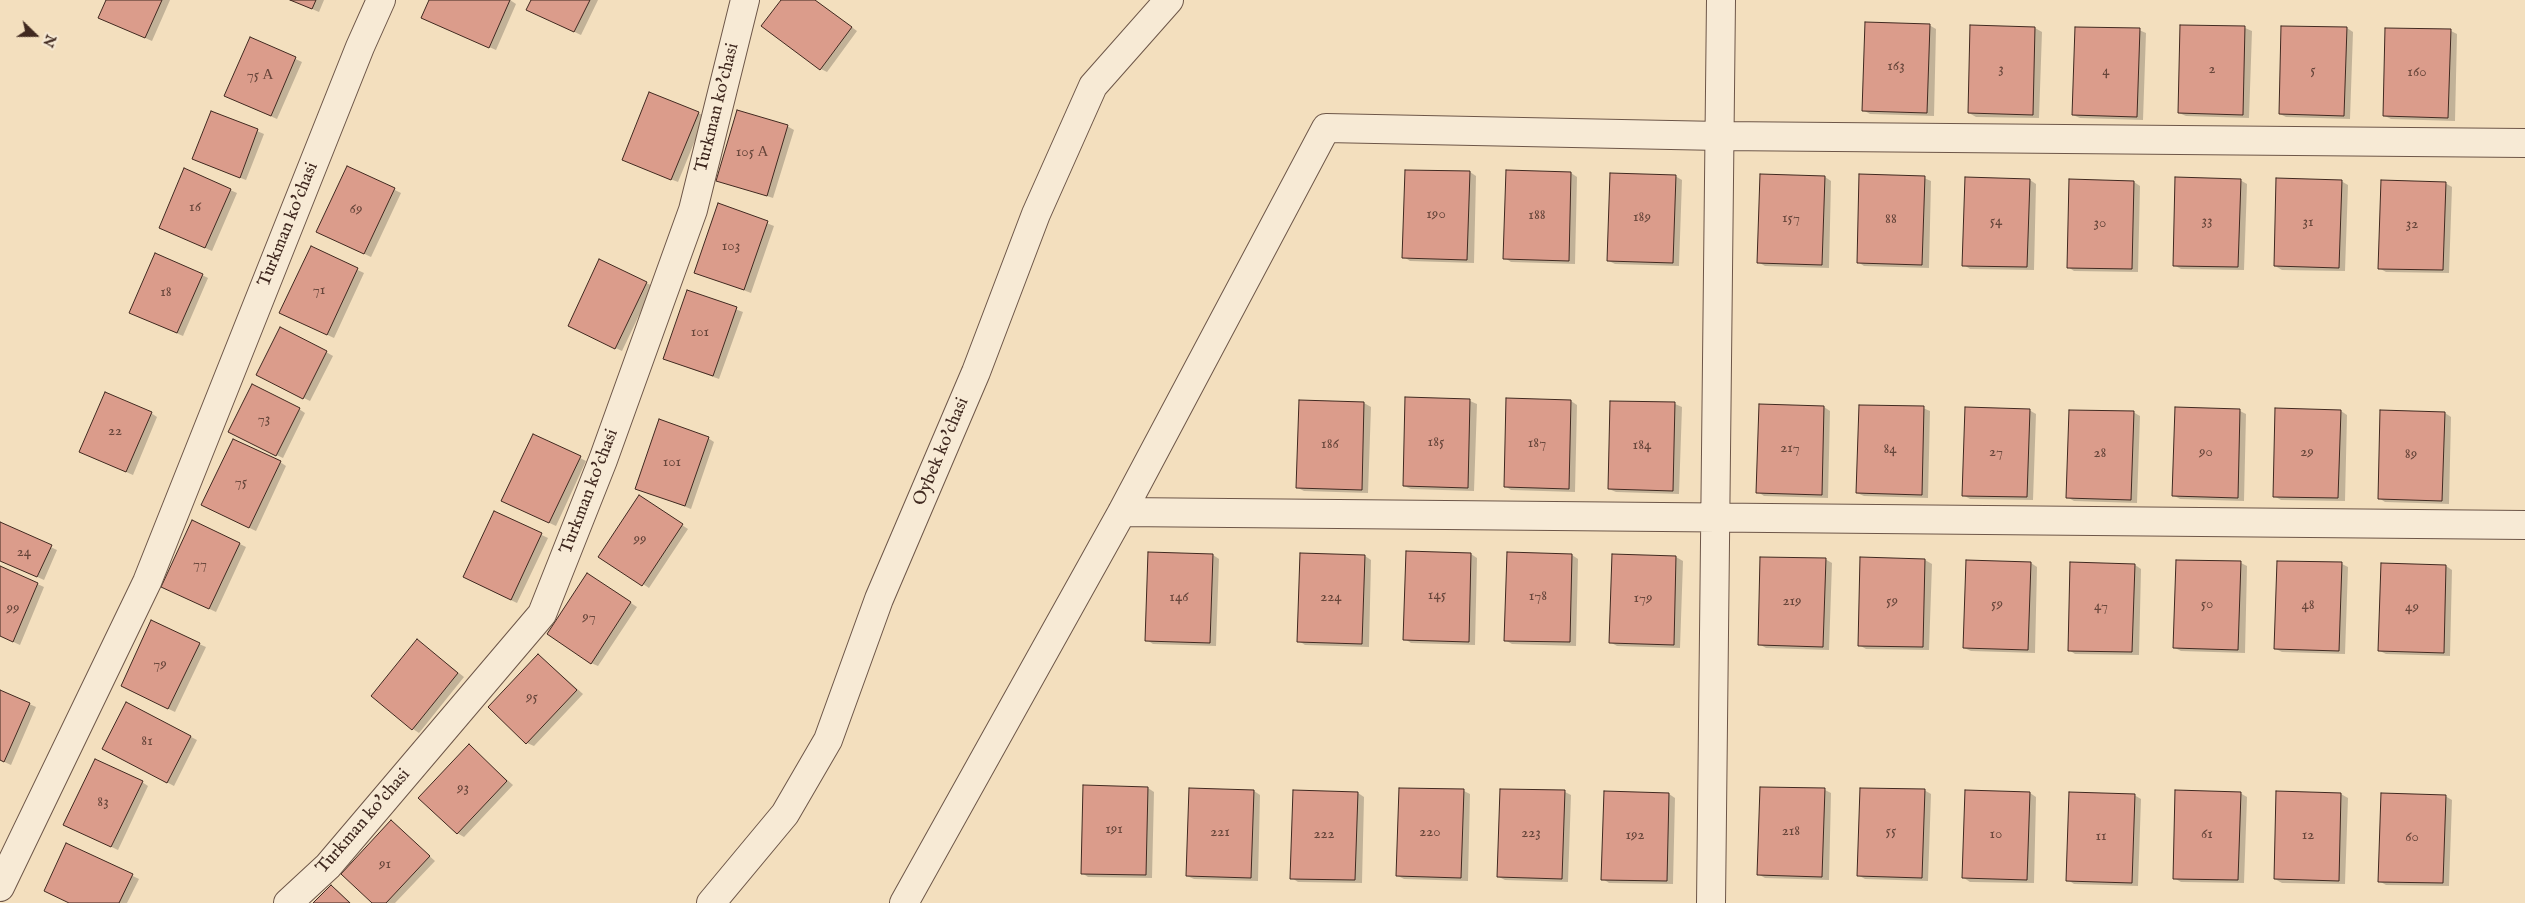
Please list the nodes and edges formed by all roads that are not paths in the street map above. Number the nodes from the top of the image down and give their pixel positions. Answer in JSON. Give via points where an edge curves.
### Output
{"nodes":[{"id":1,"x":381,"y":0,"type":"edge"},
{"id":2,"x":745,"y":0,"type":"edge"},
{"id":3,"x":1169,"y":0,"type":"edge"},
{"id":4,"x":1721,"y":0,"type":"edge"},
{"id":5,"x":1720,"y":136,"type":"junction"},
{"id":6,"x":2525,"y":143,"type":"edge"},
{"id":7,"x":1122,"y":512,"type":"junction"},
{"id":8,"x":1717,"y":516,"type":"junction"},
{"id":9,"x":2525,"y":525,"type":"edge"},
{"id":10,"x":0,"y":887,"type":"edge"},
{"id":11,"x":0,"y":894,"type":"edge"},
{"id":12,"x":14,"y":903,"type":"edge"},
{"id":13,"x":288,"y":903,"type":"edge"},
{"id":14,"x":711,"y":903,"type":"edge"},
{"id":15,"x":904,"y":903,"type":"edge"},
{"id":16,"x":1711,"y":903,"type":"edge"}],
"edges":[{"from":1,"to":10,"type":"street","name":"Turkman ko'chasi","via":[[147,582]]},
{"from":2,"to":13,"type":"street","name":"Turkman ko'chasi","via":[[693,210],[603,460],[542,614],[328,866]]},
{"from":3,"to":14,"type":"street","name":"Oybek ko'chasi","via":[[1092,86],[1036,214],[976,372],[879,599],[828,740],[785,814]]},
{"from":4,"to":5,"type":"street"},
{"from":5,"to":6,"type":"street"},
{"from":5,"to":7,"type":"street","via":[[1326,128]]},
{"from":5,"to":8,"type":"street"},
{"from":7,"to":8,"type":"street"},
{"from":7,"to":15,"type":"street"},
{"from":8,"to":9,"type":"street"},
{"from":8,"to":16,"type":"street"},
{"from":11,"to":12,"type":"street"}]}
